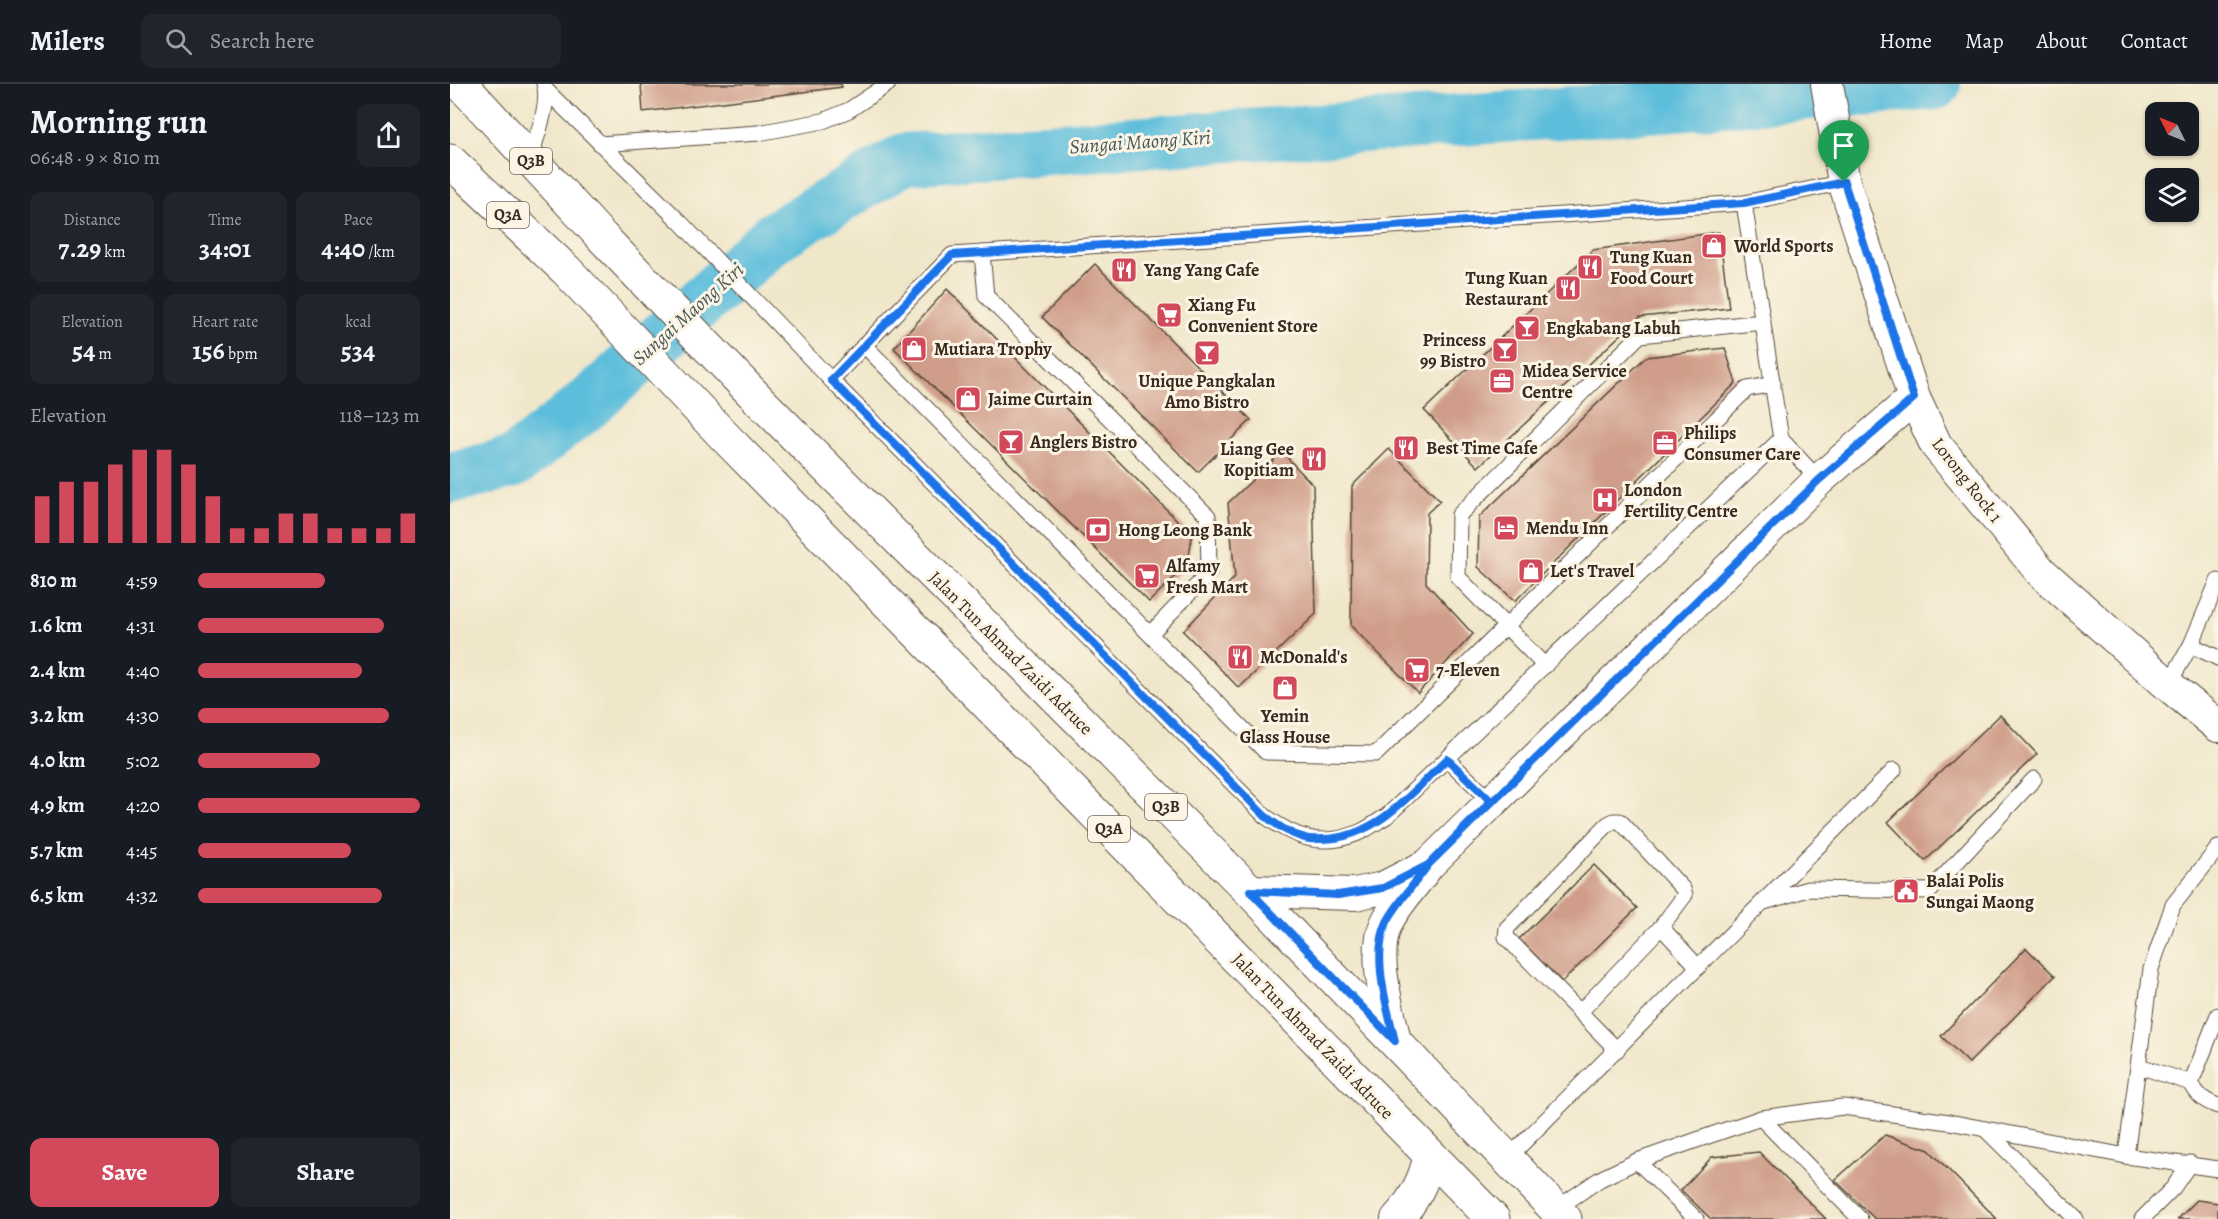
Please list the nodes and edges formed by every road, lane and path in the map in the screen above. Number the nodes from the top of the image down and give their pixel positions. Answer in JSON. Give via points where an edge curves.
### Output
{"nodes":[{"id":1,"x":461,"y":84,"type":"edge"},
{"id":2,"x":888,"y":84,"type":"edge"},
{"id":3,"x":1827,"y":84,"type":"edge"},
{"id":4,"x":545,"y":87,"type":"edge"},
{"id":5,"x":600,"y":144,"type":"junction"},
{"id":6,"x":530,"y":159,"type":"junction"},
{"id":7,"x":450,"y":161,"type":"edge"},
{"id":8,"x":1844,"y":182,"type":"junction"},
{"id":9,"x":1744,"y":203,"type":"junction"},
{"id":10,"x":982,"y":253,"type":"junction"},
{"id":11,"x":1763,"y":322,"type":"junction"},
{"id":12,"x":864,"y":345,"type":"junction"},
{"id":13,"x":831,"y":380,"type":"junction"},
{"id":14,"x":1773,"y":384,"type":"junction"},
{"id":15,"x":1914,"y":398,"type":"junction"},
{"id":16,"x":1781,"y":439,"type":"junction"},
{"id":17,"x":1819,"y":480,"type":"junction"},
{"id":18,"x":2218,"y":581,"type":"edge"},
{"id":19,"x":1506,"y":627,"type":"junction"},
{"id":20,"x":1150,"y":634,"type":"junction"},
{"id":21,"x":2191,"y":645,"type":"junction"},
{"id":22,"x":2218,"y":658,"type":"edge"},
{"id":23,"x":1545,"y":666,"type":"junction"},
{"id":24,"x":2168,"y":685,"type":"junction"},
{"id":25,"x":2218,"y":726,"type":"edge"},
{"id":26,"x":1447,"y":759,"type":"junction"},
{"id":27,"x":1894,"y":770,"type":"dead end"},
{"id":28,"x":2034,"y":779,"type":"dead end"},
{"id":29,"x":1491,"y":801,"type":"junction"},
{"id":30,"x":2218,"y":848,"type":"edge"},
{"id":31,"x":1428,"y":865,"type":"junction"},
{"id":32,"x":1250,"y":891,"type":"junction"},
{"id":33,"x":1761,"y":903,"type":"junction"},
{"id":34,"x":1661,"y":927,"type":"junction"},
{"id":35,"x":1698,"y":967,"type":"junction"},
{"id":36,"x":1580,"y":1012,"type":"junction"},
{"id":37,"x":2218,"y":1015,"type":"edge"},
{"id":38,"x":1395,"y":1041,"type":"junction"},
{"id":39,"x":1617,"y":1050,"type":"junction"},
{"id":40,"x":2139,"y":1066,"type":"junction"},
{"id":41,"x":2191,"y":1083,"type":"junction"},
{"id":42,"x":2218,"y":1106,"type":"edge"},
{"id":43,"x":1761,"y":1118,"type":"junction"},
{"id":44,"x":1985,"y":1129,"type":"junction"},
{"id":45,"x":1430,"y":1155,"type":"junction"},
{"id":46,"x":2126,"y":1156,"type":"junction"},
{"id":47,"x":1507,"y":1159,"type":"junction"},
{"id":48,"x":1637,"y":1161,"type":"junction"},
{"id":49,"x":2190,"y":1163,"type":"junction"},
{"id":50,"x":2218,"y":1168,"type":"edge"},
{"id":51,"x":1561,"y":1214,"type":"edge"},
{"id":52,"x":1397,"y":1219,"type":"edge"},
{"id":53,"x":1493,"y":1219,"type":"edge"},
{"id":54,"x":1696,"y":1219,"type":"edge"},
{"id":55,"x":1860,"y":1219,"type":"edge"},
{"id":56,"x":2076,"y":1219,"type":"edge"},
{"id":57,"x":2142,"y":1219,"type":"edge"}],
"edges":[{"from":1,"to":6,"type":"main road","name":"Jalan Tun Ahmad Zaidi Adruce","number":"Q3B"},
{"from":2,"to":5,"type":"lane","via":[[849,110],[823,121],[758,133]]},
{"from":3,"to":8,"type":"street","name":"Lorong Rock 1"},
{"from":4,"to":5,"type":"lane"},
{"from":4,"to":6,"type":"lane","via":[[542,117]]},
{"from":5,"to":13,"type":"lane"},
{"from":6,"to":32,"type":"main road","name":"Jalan Tun Ahmad Zaidi Adruce","number":"Q3B","via":[[760,401]]},
{"from":7,"to":45,"type":"main road","name":"Jalan Tun Ahmad Zaidi Adruce","number":"Q3A","via":[[566,270]]},
{"from":8,"to":9,"type":"lane"},
{"from":8,"to":15,"type":"street","name":"Lorong Rock 1"},
{"from":9,"to":10,"type":"lane"},
{"from":9,"to":11,"type":"lane"},
{"from":10,"to":12,"type":"lane","via":[[952,255]]},
{"from":10,"to":20,"type":"lane","via":[[986,296],[1208,516],[1209,573]]},
{"from":11,"to":14,"type":"lane"},
{"from":11,"to":19,"type":"lane","via":[[1640,335],[1459,515],[1458,577]]},
{"from":12,"to":13,"type":"lane"},
{"from":12,"to":20,"type":"lane"},
{"from":13,"to":26,"type":"lane","via":[[1265,816],[1285,831],[1306,839],[1334,839],[1359,833],[1387,816]]},
{"from":14,"to":16,"type":"lane"},
{"from":14,"to":19,"type":"lane","via":[[1747,389]]},
{"from":15,"to":17,"type":"street"},
{"from":15,"to":24,"type":"street","name":"Lorong Rock 1","via":[[1936,445],[2041,572]]},
{"from":16,"to":17,"type":"lane"},
{"from":16,"to":23,"type":"lane"},
{"from":17,"to":29,"type":"street"},
{"from":18,"to":21,"type":"lane"},
{"from":19,"to":20,"type":"lane","via":[[1376,754],[1266,752]]},
{"from":19,"to":23,"type":"lane"},
{"from":21,"to":22,"type":"lane"},
{"from":21,"to":24,"type":"lane"},
{"from":23,"to":26,"type":"lane"},
{"from":24,"to":25,"type":"street","name":"Lorong Rock 1"},
{"from":26,"to":29,"type":"lane"},
{"from":27,"to":33,"type":"lane"},
{"from":28,"to":33,"type":"lane","via":[[1930,891],[1808,889]]},
{"from":29,"to":31,"type":"street"},
{"from":30,"to":40,"type":"lane","via":[[2173,905],[2151,969]]},
{"from":31,"to":32,"type":"street","via":[[1383,888],[1355,894]]},
{"from":31,"to":38,"type":"street","via":[[1387,922],[1381,950],[1381,980]]},
{"from":32,"to":38,"type":"main road","name":"Jalan Tun Ahmad Zaidi Adruce","number":"Q3B"},
{"from":33,"to":35,"type":"lane"},
{"from":34,"to":35,"type":"lane"},
{"from":34,"to":36,"type":"lane"},
{"from":34,"to":36,"type":"lane","via":[[1682,901],[1683,889],[1620,821],[1614,821],[1506,933]]},
{"from":35,"to":39,"type":"lane"},
{"from":36,"to":39,"type":"lane"},
{"from":37,"to":41,"type":"lane"},
{"from":38,"to":47,"type":"main road","name":"Jalan Tun Ahmad Zaidi Adruce","number":"Q3B"},
{"from":39,"to":47,"type":"lane"},
{"from":40,"to":41,"type":"lane"},
{"from":40,"to":46,"type":"lane"},
{"from":41,"to":42,"type":"lane","via":[[2197,1095]]},
{"from":43,"to":44,"type":"lane","via":[[1843,1107]]},
{"from":43,"to":48,"type":"lane"},
{"from":43,"to":55,"type":"lane"},
{"from":44,"to":46,"type":"lane"},
{"from":44,"to":56,"type":"lane"},
{"from":45,"to":52,"type":"street","via":[[1425,1177]]},
{"from":45,"to":53,"type":"main road","name":"Jalan Tun Ahmad Zaidi Adruce","number":"Q3A"},
{"from":46,"to":49,"type":"lane"},
{"from":47,"to":51,"type":"main road","name":"Jalan Tun Ahmad Zaidi Adruce","number":"Q3B"},
{"from":48,"to":51,"type":"lane","via":[[1600,1179]]},
{"from":48,"to":54,"type":"lane"},
{"from":49,"to":50,"type":"lane"},
{"from":49,"to":57,"type":"lane","via":[[2173,1188]]}]}
